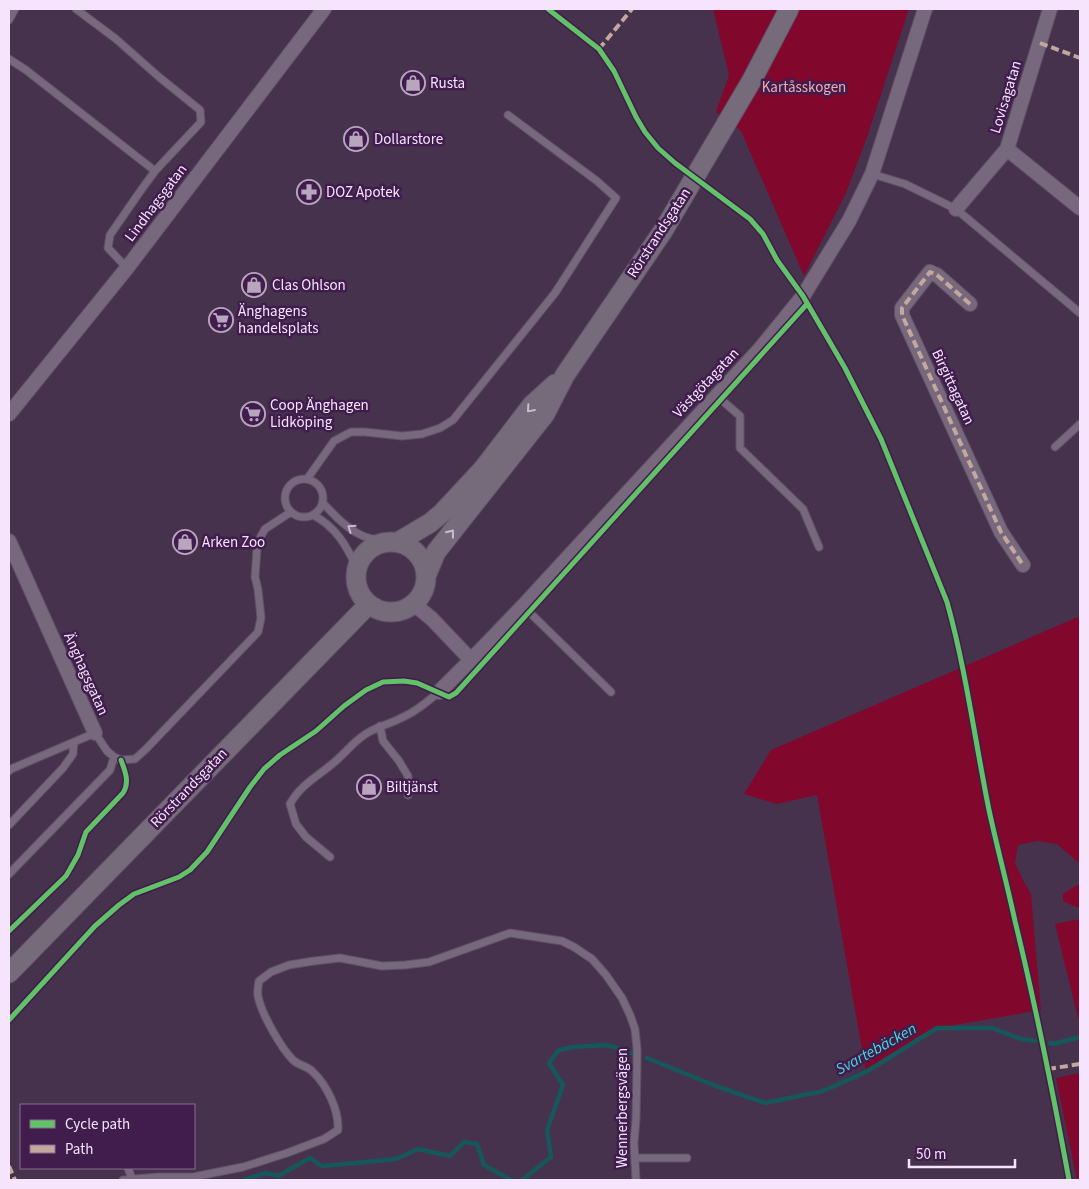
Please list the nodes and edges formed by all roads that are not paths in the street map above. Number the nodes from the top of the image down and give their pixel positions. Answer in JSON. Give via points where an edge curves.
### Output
{"nodes":[{"id":1,"x":15,"y":9,"type":"edge"},
{"id":2,"x":76,"y":9,"type":"edge"},
{"id":3,"x":324,"y":9,"type":"edge"},
{"id":4,"x":789,"y":9,"type":"edge"},
{"id":5,"x":925,"y":9,"type":"edge"},
{"id":6,"x":1050,"y":9,"type":"edge"},
{"id":7,"x":9,"y":20,"type":"edge"},
{"id":8,"x":9,"y":59,"type":"edge"},
{"id":9,"x":508,"y":115,"type":"dead end"},
{"id":10,"x":1007,"y":149,"type":"junction"},
{"id":11,"x":154,"y":171,"type":"junction"},
{"id":12,"x":872,"y":174,"type":"junction"},
{"id":13,"x":1080,"y":208,"type":"edge"},
{"id":14,"x":956,"y":209,"type":"junction"},
{"id":15,"x":127,"y":268,"type":"junction"},
{"id":16,"x":970,"y":304,"type":"dead end"},
{"id":17,"x":1080,"y":314,"type":"edge"},
{"id":18,"x":565,"y":374,"type":"junction"},
{"id":19,"x":717,"y":396,"type":"junction"},
{"id":20,"x":9,"y":414,"type":"edge"},
{"id":21,"x":1080,"y":424,"type":"edge"},
{"id":22,"x":1055,"y":447,"type":"dead end"},
{"id":23,"x":307,"y":479,"type":"junction"},
{"id":24,"x":323,"y":503,"type":"junction"},
{"id":25,"x":291,"y":512,"type":"junction"},
{"id":26,"x":313,"y":515,"type":"junction"},
{"id":27,"x":9,"y":541,"type":"edge"},
{"id":28,"x":392,"y":542,"type":"junction"},
{"id":29,"x":819,"y":547,"type":"dead end"},
{"id":30,"x":1023,"y":565,"type":"dead end"},
{"id":31,"x":357,"y":568,"type":"junction"},
{"id":32,"x":426,"y":574,"type":"junction"},
{"id":33,"x":369,"y":604,"type":"junction"},
{"id":34,"x":414,"y":604,"type":"junction"},
{"id":35,"x":523,"y":606,"type":"junction"},
{"id":36,"x":472,"y":660,"type":"junction"},
{"id":37,"x":439,"y":692,"type":"joint"},
{"id":38,"x":611,"y":692,"type":"dead end"},
{"id":39,"x":380,"y":726,"type":"junction"},
{"id":40,"x":95,"y":733,"type":"junction"},
{"id":41,"x":74,"y":742,"type":"junction"},
{"id":42,"x":114,"y":757,"type":"junction"},
{"id":43,"x":9,"y":771,"type":"edge"},
{"id":44,"x":408,"y":795,"type":"dead end"},
{"id":45,"x":9,"y":825,"type":"edge"},
{"id":46,"x":330,"y":857,"type":"dead end"},
{"id":47,"x":9,"y":873,"type":"edge"},
{"id":48,"x":9,"y":974,"type":"edge"},
{"id":49,"x":635,"y":1158,"type":"junction"},
{"id":50,"x":687,"y":1158,"type":"dead end"},
{"id":51,"x":128,"y":1169,"type":"edge"},
{"id":52,"x":132,"y":1179,"type":"junction"},
{"id":53,"x":123,"y":1180,"type":"edge"},
{"id":54,"x":636,"y":1180,"type":"edge"}],
"edges":[{"from":1,"to":7,"type":"lane"},
{"from":2,"to":11,"type":"lane","via":[[200,110],[200,122]]},
{"from":3,"to":15,"type":"street","name":"Lindhagsgatan"},
{"from":4,"to":18,"type":"main road","name":"Rörstrandsgatan","via":[[752,80],[663,231]]},
{"from":5,"to":12,"type":"street","name":"Västgötagatan"},
{"from":6,"to":10,"type":"street","name":"Lovisagatan"},
{"from":8,"to":11,"type":"lane"},
{"from":9,"to":23,"type":"lane","via":[[616,198],[555,293],[453,420],[422,434],[402,436],[351,432],[334,441]]},
{"from":10,"to":13,"type":"street"},
{"from":10,"to":14,"type":"street","name":"Lovisagatan"},
{"from":11,"to":15,"type":"lane","via":[[110,235],[108,248]]},
{"from":12,"to":14,"type":"lane","via":[[905,184]]},
{"from":12,"to":19,"type":"street","name":"Västgötagatan","via":[[844,229],[803,296]]},
{"from":14,"to":17,"type":"lane"},
{"from":15,"to":20,"type":"street","name":"Lindhagsgatan"},
{"from":16,"to":30,"type":"street","name":"Birgittagatan","via":[[930,272],[902,308],[902,315],[1001,532]]},
{"from":18,"to":28,"type":"main road","name":"Rörstrandsgatan","one_way":true,"via":[[532,405],[442,513],[430,523]]},
{"from":32,"to":18,"type":"main road","name":"Rörstrandsgatan","one_way":true,"via":[[436,552],[545,414]]},
{"from":19,"to":29,"type":"lane","via":[[740,416],[740,448],[803,509]]},
{"from":19,"to":35,"type":"street","name":"Västgötagatan"},
{"from":21,"to":22,"type":"lane"},
{"from":23,"to":24,"type":"lane","via":[[320,487]]},
{"from":23,"to":25,"type":"lane","via":[[292,483],[287,489],[286,505]]},
{"from":24,"to":26,"type":"lane"},
{"from":28,"to":24,"type":"lane","one_way":true,"via":[[363,536],[338,519]]},
{"from":25,"to":26,"type":"lane","via":[[305,517]]},
{"from":25,"to":42,"type":"lane","via":[[261,536],[255,577],[261,618],[258,632],[146,749],[134,759]]},
{"from":26,"to":31,"type":"lane","via":[[339,536]]},
{"from":27,"to":40,"type":"street","name":"Änghagsgatan"},
{"from":28,"to":31,"type":"main road","name":"Rörstrandsgatan","via":[[368,550]]},
{"from":28,"to":32,"type":"main road","via":[[408,546],[418,553]]},
{"from":31,"to":33,"type":"main road","via":[[359,592]]},
{"from":32,"to":34,"type":"main road","name":"Rörstrandsgatan","via":[[421,596]]},
{"from":33,"to":34,"type":"main road","via":[[391,612]]},
{"from":33,"to":48,"type":"main road","name":"Rörstrandsgatan"},
{"from":34,"to":36,"type":"street"},
{"from":35,"to":36,"type":"street","name":"Västgötagatan"},
{"from":35,"to":38,"type":"lane"},
{"from":36,"to":37,"type":"street","name":"Västgötagatan"},
{"from":37,"to":39,"type":"lane","via":[[406,716]]},
{"from":39,"to":44,"type":"lane","via":[[383,742],[408,776]]},
{"from":39,"to":46,"type":"lane","via":[[354,742],[340,758],[295,794],[290,804],[296,824]]},
{"from":40,"to":41,"type":"lane","name":"Änghagsgatan"},
{"from":40,"to":42,"type":"lane"},
{"from":41,"to":43,"type":"lane","name":"Änghagsgatan"},
{"from":41,"to":45,"type":"lane","via":[[73,754],[63,768]]},
{"from":42,"to":47,"type":"lane","via":[[110,770]]},
{"from":49,"to":50,"type":"lane"},
{"from":49,"to":52,"type":"lane","name":"Wennerbergsvägen","via":[[637,1049],[635,1029],[622,998],[592,959],[574,947],[562,941],[510,933],[429,962],[382,966],[340,958],[289,965],[271,972],[258,981],[257,994],[262,1009],[282,1047],[319,1080],[329,1096],[338,1120],[338,1130],[324,1139],[243,1167],[193,1177]]},
{"from":49,"to":54,"type":"lane","name":"Wennerbergsvägen"},
{"from":51,"to":52,"type":"lane"},
{"from":52,"to":53,"type":"lane","name":"Wennerbergsvägen"}]}
